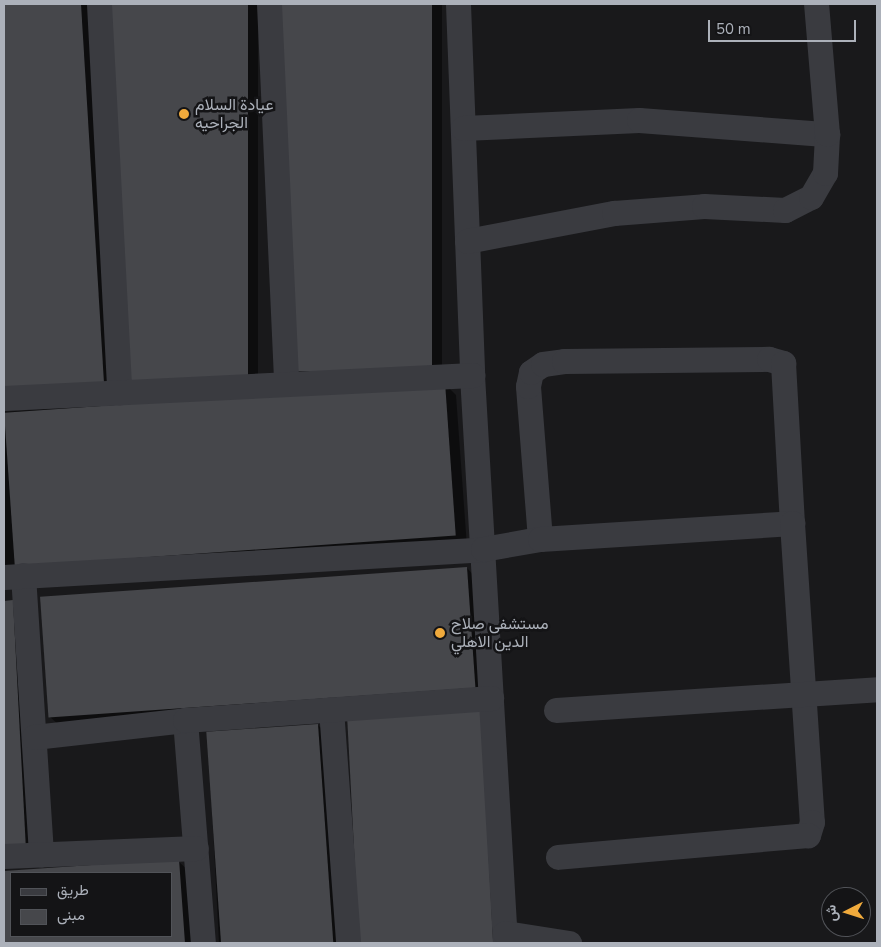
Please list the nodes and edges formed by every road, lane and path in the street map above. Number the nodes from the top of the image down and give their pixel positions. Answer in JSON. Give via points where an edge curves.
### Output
{"nodes":[{"id":1,"x":100,"y":4,"type":"edge"},
{"id":2,"x":269,"y":4,"type":"edge"},
{"id":3,"x":458,"y":4,"type":"edge"},
{"id":4,"x":816,"y":4,"type":"edge"},
{"id":5,"x":463,"y":128,"type":"junction"},
{"id":6,"x":827,"y":134,"type":"junction"},
{"id":7,"x":467,"y":241,"type":"junction"},
{"id":8,"x":472,"y":375,"type":"junction"},
{"id":9,"x":286,"y":384,"type":"junction"},
{"id":10,"x":119,"y":392,"type":"junction"},
{"id":11,"x":4,"y":398,"type":"edge"},
{"id":12,"x":792,"y":523,"type":"junction"},
{"id":13,"x":540,"y":539,"type":"junction"},
{"id":14,"x":483,"y":548,"type":"junction"},
{"id":15,"x":13,"y":576,"type":"edge"},
{"id":16,"x":877,"y":689,"type":"edge"},
{"id":17,"x":804,"y":692,"type":"junction"},
{"id":18,"x":491,"y":698,"type":"junction"},
{"id":19,"x":332,"y":709,"type":"junction"},
{"id":20,"x":556,"y":710,"type":"dead end"},
{"id":21,"x":185,"y":720,"type":"junction"},
{"id":22,"x":34,"y":737,"type":"junction"},
{"id":23,"x":196,"y":848,"type":"junction"},
{"id":24,"x":42,"y":854,"type":"junction"},
{"id":25,"x":4,"y":856,"type":"edge"},
{"id":26,"x":558,"y":857,"type":"dead end"},
{"id":27,"x":505,"y":938,"type":"edge"},
{"id":28,"x":203,"y":943,"type":"edge"},
{"id":29,"x":348,"y":943,"type":"edge"},
{"id":30,"x":569,"y":943,"type":"edge"}],
"edges":[{"from":1,"to":10,"type":"street"},
{"from":2,"to":9,"type":"street"},
{"from":3,"to":5,"type":"street"},
{"from":4,"to":6,"type":"street"},
{"from":5,"to":6,"type":"street","via":[[639,120]]},
{"from":5,"to":7,"type":"street"},
{"from":6,"to":7,"type":"street","via":[[825,173],[811,198],[784,210],[704,206],[614,213]]},
{"from":7,"to":8,"type":"street"},
{"from":8,"to":9,"type":"street"},
{"from":8,"to":14,"type":"street"},
{"from":9,"to":10,"type":"street"},
{"from":10,"to":11,"type":"street"},
{"from":12,"to":13,"type":"street"},
{"from":12,"to":13,"type":"street","via":[[783,363],[769,360],[564,361],[543,364],[531,372],[528,386]]},
{"from":12,"to":17,"type":"street"},
{"from":13,"to":14,"type":"street"},
{"from":14,"to":15,"type":"street"},
{"from":14,"to":18,"type":"street"},
{"from":15,"to":22,"type":"street"},
{"from":16,"to":17,"type":"street"},
{"from":17,"to":20,"type":"street"},
{"from":17,"to":26,"type":"street","via":[[812,822],[808,835]]},
{"from":18,"to":19,"type":"street"},
{"from":18,"to":27,"type":"street"},
{"from":19,"to":21,"type":"street"},
{"from":19,"to":29,"type":"street"},
{"from":21,"to":22,"type":"street"},
{"from":21,"to":23,"type":"street"},
{"from":22,"to":24,"type":"street"},
{"from":23,"to":24,"type":"street"},
{"from":23,"to":28,"type":"street"},
{"from":24,"to":25,"type":"street"},
{"from":27,"to":30,"type":"street"}]}
